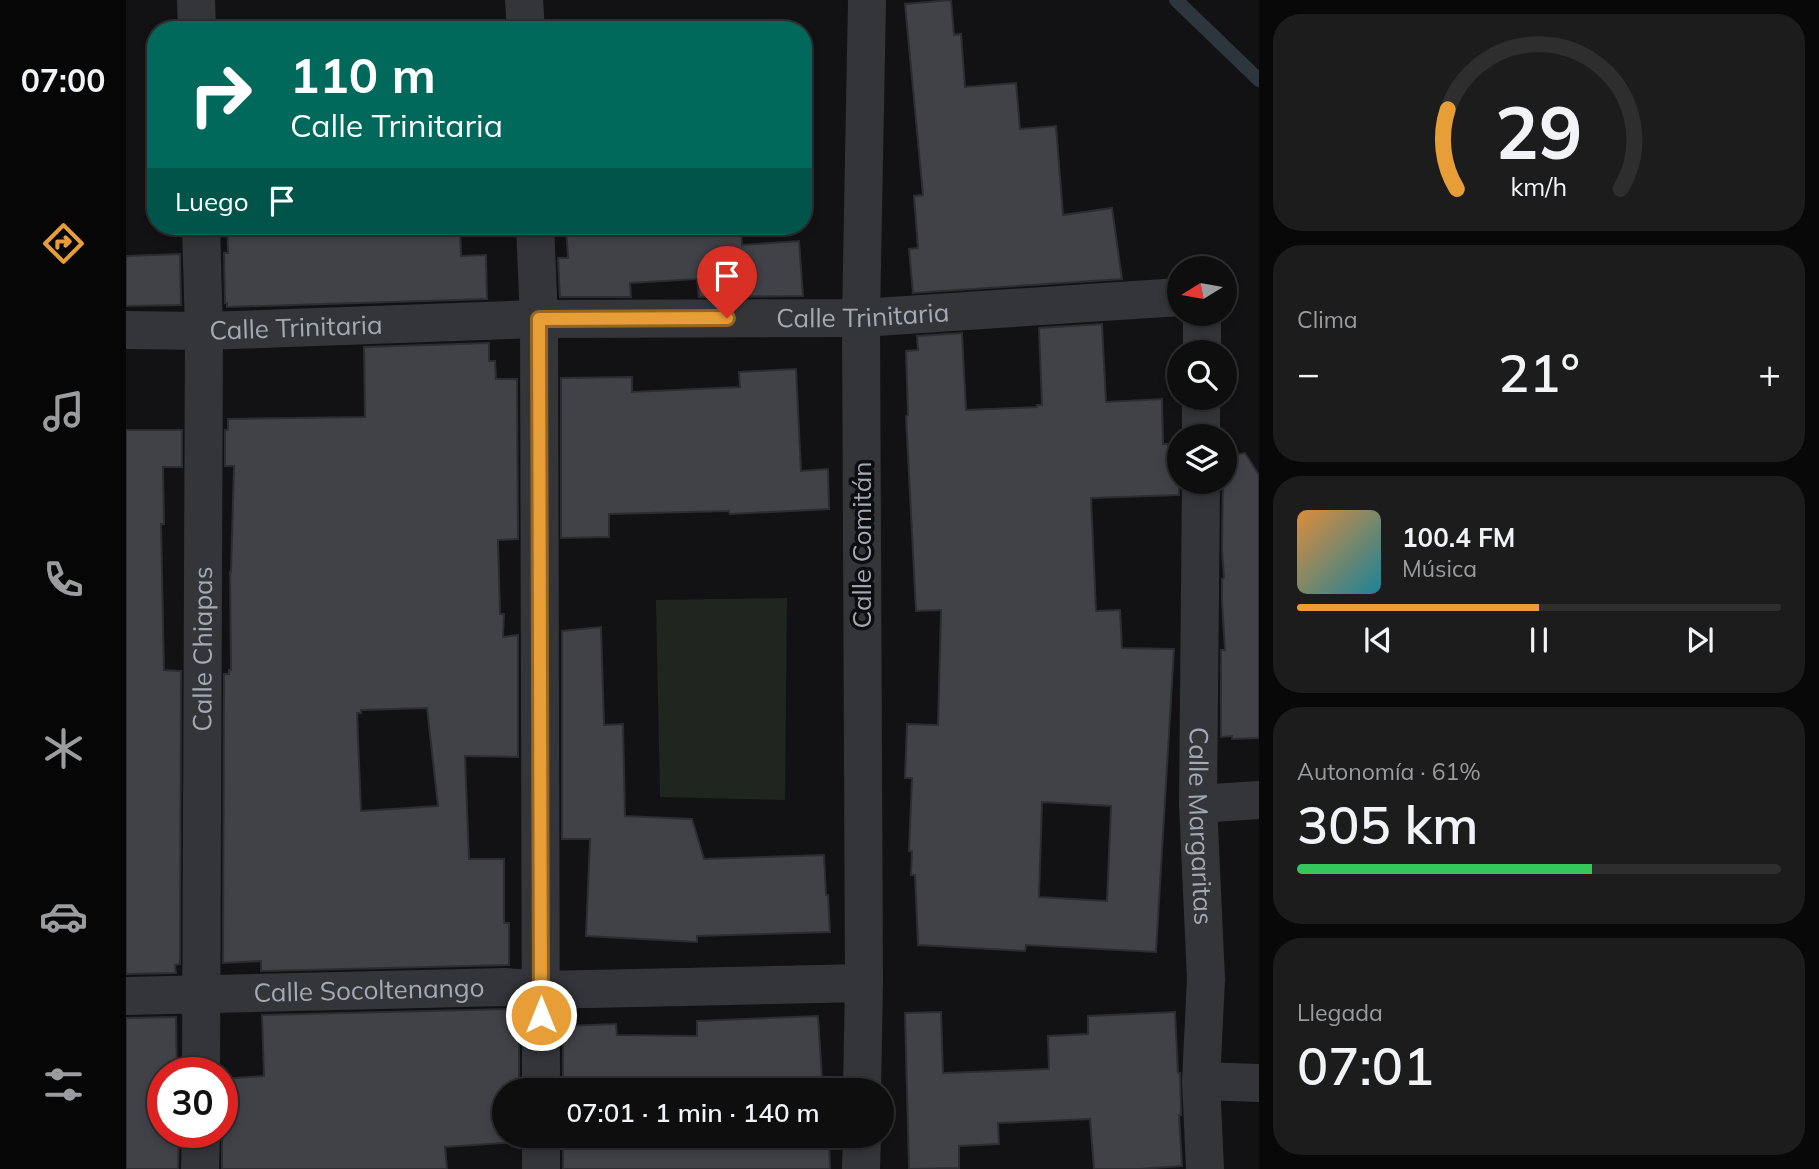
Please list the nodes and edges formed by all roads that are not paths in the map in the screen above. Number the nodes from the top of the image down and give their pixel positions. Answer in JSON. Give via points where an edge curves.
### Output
{"nodes":[{"id":1,"x":196,"y":0,"type":"edge"},
{"id":2,"x":524,"y":0,"type":"edge"},
{"id":3,"x":867,"y":0,"type":"edge"},
{"id":4,"x":197,"y":21,"type":"edge"},
{"id":5,"x":525,"y":21,"type":"edge"},
{"id":6,"x":201,"y":235,"type":"edge"},
{"id":7,"x":535,"y":235,"type":"edge"},
{"id":8,"x":1167,"y":298,"type":"edge"},
{"id":9,"x":861,"y":318,"type":"junction"},
{"id":10,"x":539,"y":319,"type":"junction"},
{"id":11,"x":126,"y":330,"type":"edge"},
{"id":12,"x":204,"y":331,"type":"junction"},
{"id":13,"x":1201,"y":494,"type":"edge"},
{"id":14,"x":1259,"y":800,"type":"edge"},
{"id":15,"x":1198,"y":804,"type":"junction"},
{"id":16,"x":864,"y":983,"type":"junction"},
{"id":17,"x":541,"y":990,"type":"junction"},
{"id":18,"x":202,"y":994,"type":"junction"},
{"id":19,"x":126,"y":996,"type":"edge"},
{"id":20,"x":201,"y":1057,"type":"edge"},
{"id":21,"x":541,"y":1078,"type":"edge"},
{"id":22,"x":862,"y":1078,"type":"edge"},
{"id":23,"x":1201,"y":1081,"type":"junction"},
{"id":24,"x":1259,"y":1083,"type":"edge"},
{"id":25,"x":201,"y":1148,"type":"edge"},
{"id":26,"x":541,"y":1148,"type":"edge"},
{"id":27,"x":862,"y":1148,"type":"edge"},
{"id":28,"x":201,"y":1169,"type":"edge"},
{"id":29,"x":541,"y":1169,"type":"edge"},
{"id":30,"x":861,"y":1169,"type":"edge"},
{"id":31,"x":1205,"y":1169,"type":"edge"}],
"edges":[{"from":1,"to":4,"type":"street"},
{"from":2,"to":5,"type":"street"},
{"from":3,"to":9,"type":"street","name":"Calle Comitán"},
{"from":6,"to":12,"type":"street","name":"Calle Chiapas"},
{"from":7,"to":10,"type":"street"},
{"from":8,"to":9,"type":"street","name":"Calle Trinitaria"},
{"from":9,"to":10,"type":"street","name":"Calle Trinitaria"},
{"from":9,"to":16,"type":"street","name":"Calle Comitán"},
{"from":10,"to":12,"type":"street","name":"Calle Trinitaria"},
{"from":10,"to":17,"type":"street"},
{"from":11,"to":12,"type":"street","name":"Calle Trinitaria"},
{"from":12,"to":18,"type":"street","name":"Calle Chiapas"},
{"from":13,"to":15,"type":"street","name":"Calle Margaritas"},
{"from":14,"to":15,"type":"street"},
{"from":15,"to":23,"type":"street","name":"Calle Margaritas","via":[[1206,979]]},
{"from":16,"to":17,"type":"street","name":"Calle Socoltenango"},
{"from":16,"to":22,"type":"street","name":"Calle Comitán"},
{"from":17,"to":18,"type":"street","name":"Calle Socoltenango"},
{"from":17,"to":21,"type":"street"},
{"from":18,"to":19,"type":"street","name":"Calle Socoltenango"},
{"from":18,"to":20,"type":"street","name":"Calle Chiapas"},
{"from":23,"to":24,"type":"street"},
{"from":23,"to":31,"type":"street","name":"Calle Margaritas"},
{"from":25,"to":28,"type":"street"},
{"from":26,"to":29,"type":"street"},
{"from":27,"to":30,"type":"street"}]}
